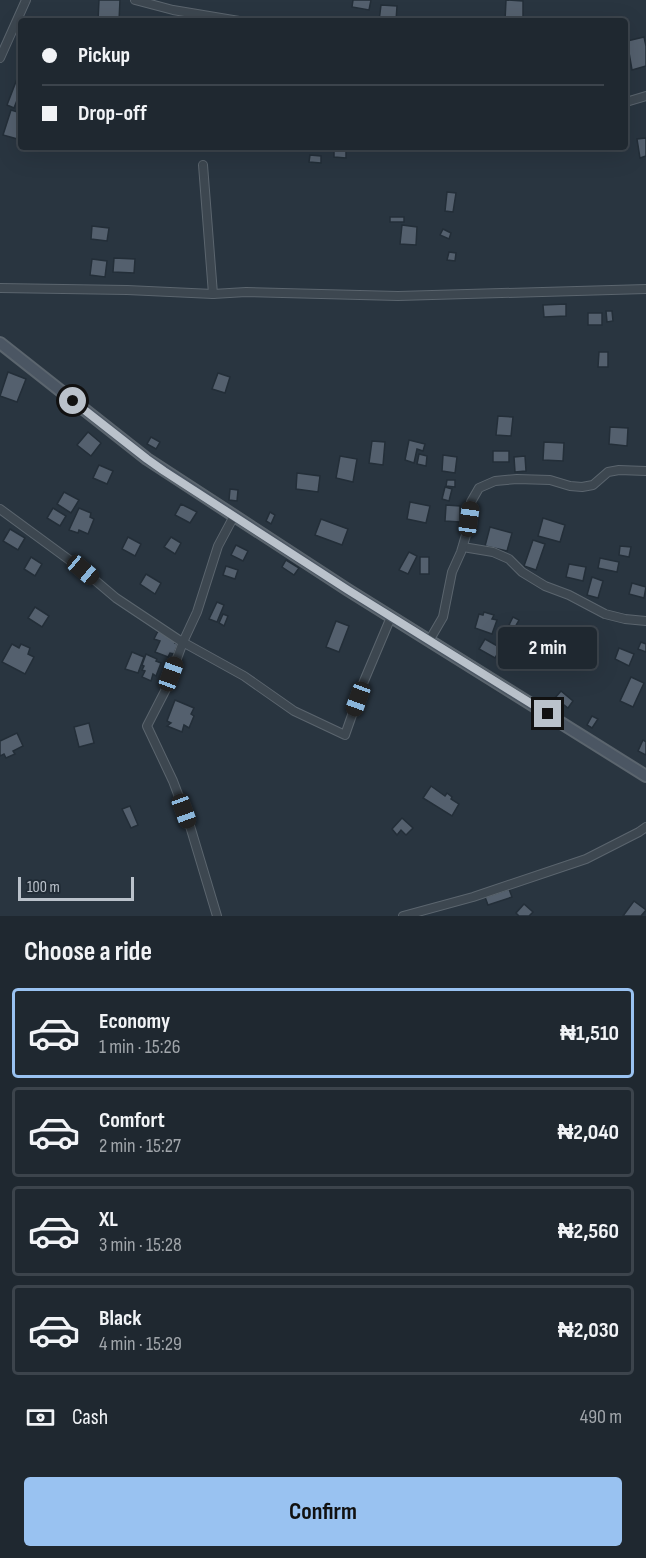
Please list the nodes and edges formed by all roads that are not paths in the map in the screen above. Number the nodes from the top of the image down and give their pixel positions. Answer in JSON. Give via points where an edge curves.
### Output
{"nodes":[{"id":1,"x":26,"y":0,"type":"edge"},
{"id":2,"x":135,"y":0,"type":"edge"},
{"id":3,"x":221,"y":18,"type":"edge"},
{"id":4,"x":0,"y":58,"type":"edge"},
{"id":5,"x":646,"y":96,"type":"edge"},
{"id":6,"x":628,"y":101,"type":"edge"},
{"id":7,"x":203,"y":165,"type":"dead end"},
{"id":8,"x":0,"y":288,"type":"edge"},
{"id":9,"x":646,"y":289,"type":"edge"},
{"id":10,"x":213,"y":294,"type":"junction"},
{"id":11,"x":0,"y":343,"type":"edge"},
{"id":12,"x":646,"y":471,"type":"edge"},
{"id":13,"x":0,"y":509,"type":"edge"},
{"id":14,"x":234,"y":516,"type":"junction"},
{"id":15,"x":463,"y":547,"type":"junction"},
{"id":16,"x":391,"y":617,"type":"junction"},
{"id":17,"x":646,"y":621,"type":"edge"},
{"id":18,"x":429,"y":641,"type":"junction"},
{"id":19,"x":183,"y":642,"type":"junction"},
{"id":20,"x":646,"y":776,"type":"edge"},
{"id":21,"x":646,"y":827,"type":"edge"},
{"id":22,"x":217,"y":916,"type":"edge"},
{"id":23,"x":403,"y":916,"type":"edge"}],
"edges":[{"from":1,"to":4,"type":"street"},
{"from":2,"to":3,"type":"street"},
{"from":5,"to":6,"type":"street"},
{"from":7,"to":10,"type":"street"},
{"from":8,"to":10,"type":"street"},
{"from":9,"to":10,"type":"street","via":[[398,296]]},
{"from":11,"to":14,"type":"main road","via":[[147,459]]},
{"from":12,"to":15,"type":"street","via":[[608,472],[593,485],[582,487],[550,480],[495,481],[479,488],[471,502]]},
{"from":13,"to":19,"type":"street","via":[[116,598]]},
{"from":14,"to":16,"type":"main road"},
{"from":14,"to":19,"type":"street","via":[[218,546]]},
{"from":15,"to":17,"type":"street","via":[[508,559],[545,586],[605,614]]},
{"from":15,"to":18,"type":"street","via":[[452,572],[443,617]]},
{"from":16,"to":18,"type":"main road"},
{"from":16,"to":19,"type":"street","via":[[345,735],[294,711],[244,676]]},
{"from":18,"to":20,"type":"main road"},
{"from":19,"to":22,"type":"street","via":[[147,726],[173,781]]},
{"from":21,"to":23,"type":"street","via":[[586,859]]}]}
